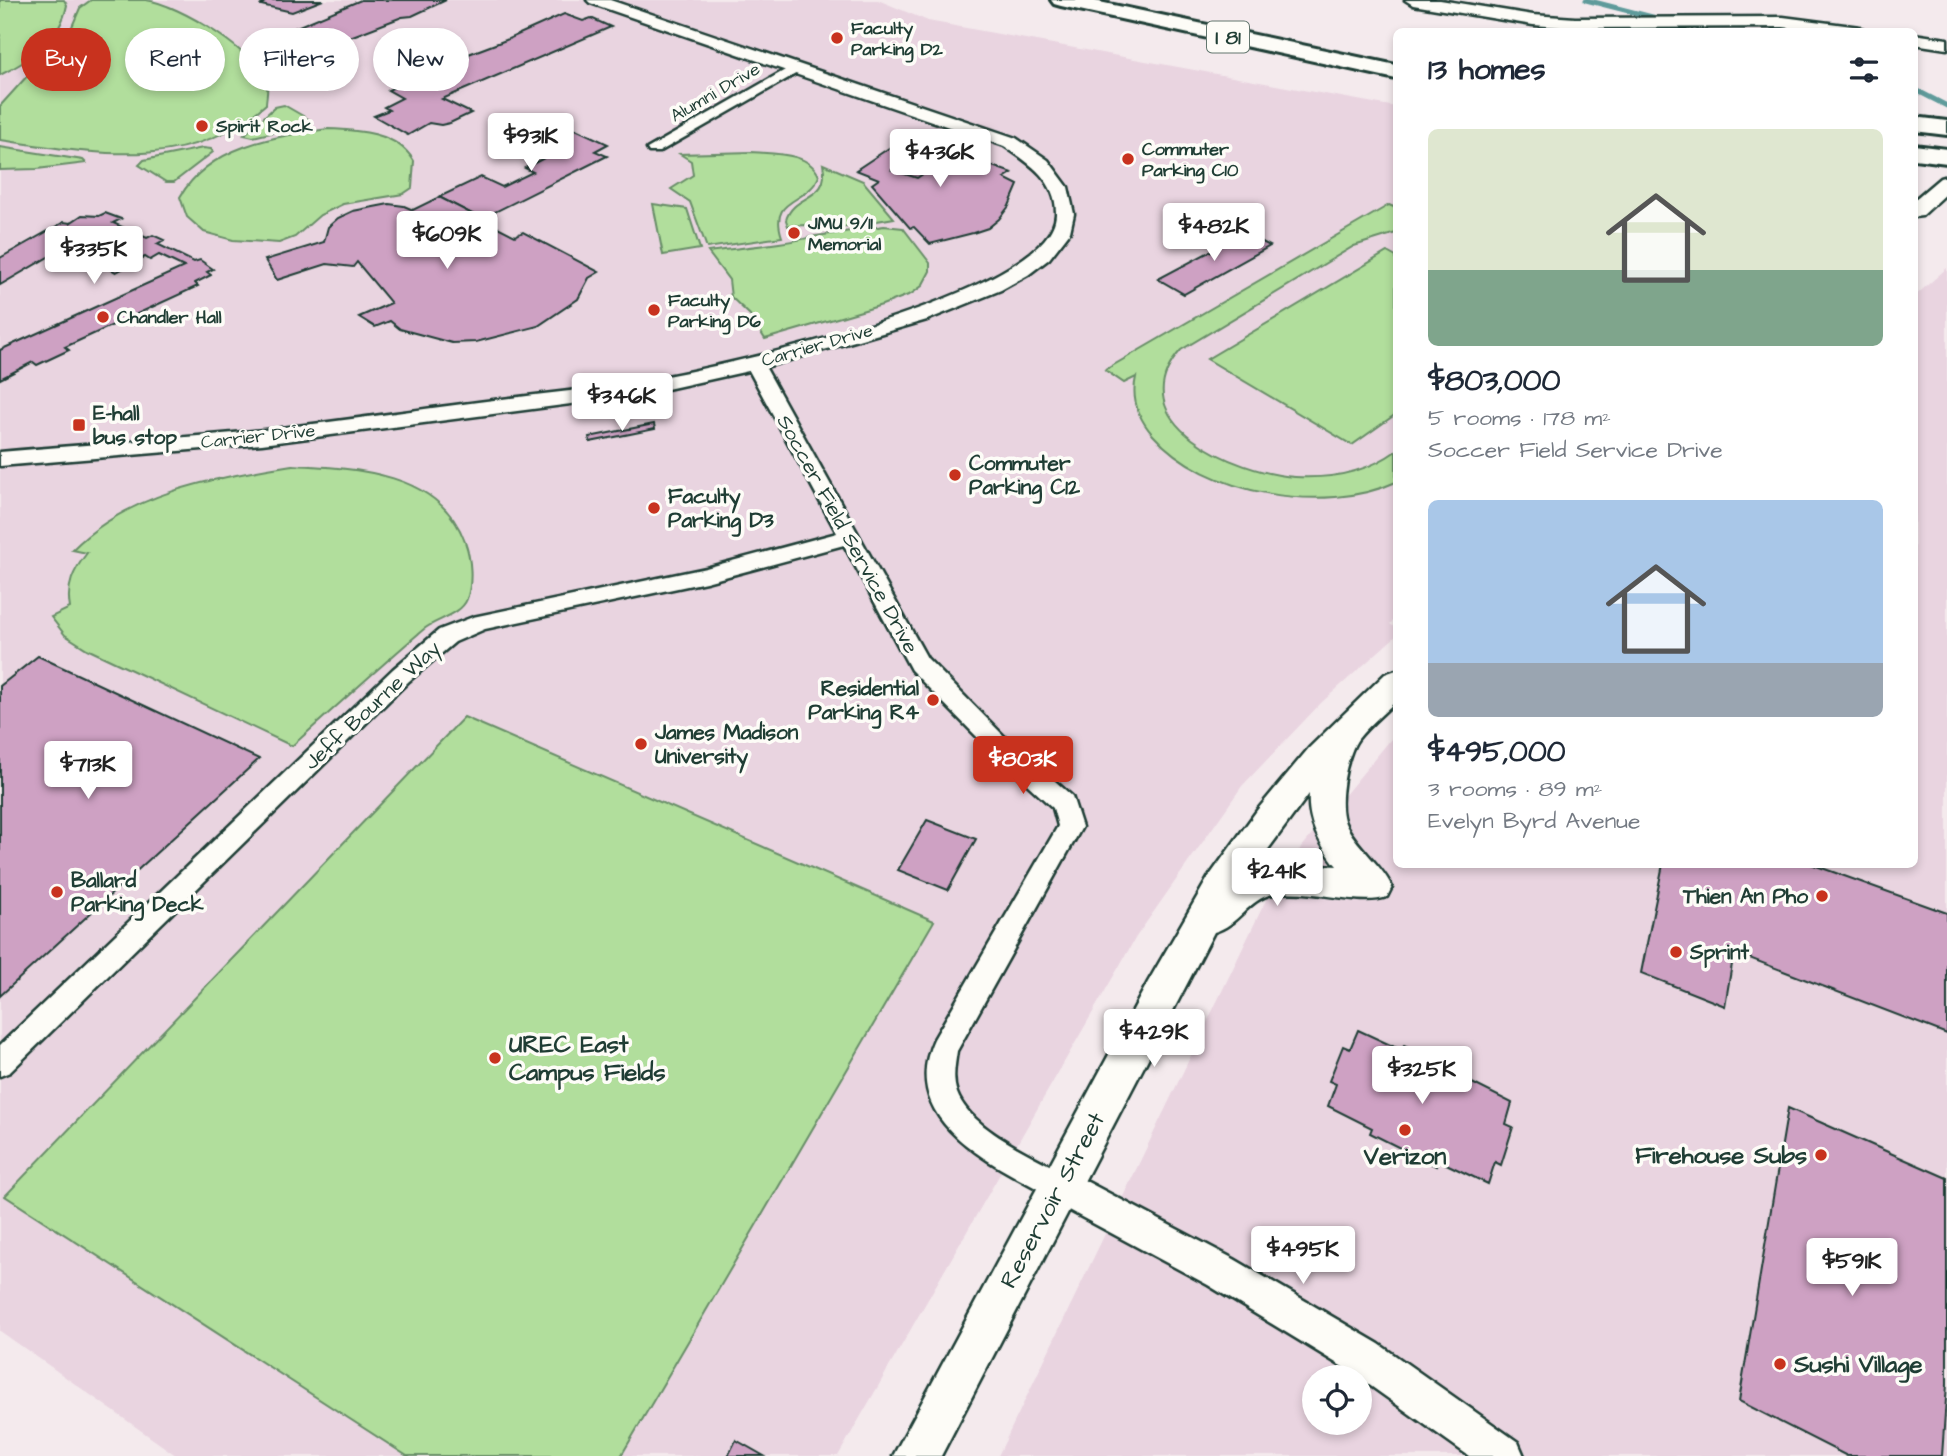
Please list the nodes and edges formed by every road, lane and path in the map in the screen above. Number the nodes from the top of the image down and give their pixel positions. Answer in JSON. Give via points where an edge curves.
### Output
{"nodes":[{"id":1,"x":595,"y":0,"type":"edge"},
{"id":2,"x":1061,"y":0,"type":"edge"},
{"id":3,"x":1413,"y":0,"type":"edge"},
{"id":4,"x":1167,"y":1,"type":"edge"},
{"id":5,"x":1216,"y":12,"type":"dead end"},
{"id":6,"x":1825,"y":28,"type":"edge"},
{"id":7,"x":1918,"y":40,"type":"edge"},
{"id":8,"x":1947,"y":44,"type":"edge"},
{"id":9,"x":794,"y":69,"type":"junction"},
{"id":10,"x":1393,"y":71,"type":"edge"},
{"id":11,"x":1918,"y":124,"type":"edge"},
{"id":12,"x":1947,"y":128,"type":"edge"},
{"id":13,"x":654,"y":149,"type":"dead end"},
{"id":14,"x":1918,"y":152,"type":"edge"},
{"id":15,"x":1947,"y":156,"type":"edge"},
{"id":16,"x":1947,"y":182,"type":"edge"},
{"id":17,"x":1918,"y":207,"type":"edge"},
{"id":18,"x":754,"y":363,"type":"junction"},
{"id":19,"x":0,"y":459,"type":"edge"},
{"id":20,"x":849,"y":537,"type":"junction"},
{"id":21,"x":1393,"y":685,"type":"edge"},
{"id":22,"x":1345,"y":731,"type":"junction"},
{"id":23,"x":1186,"y":948,"type":"junction"},
{"id":24,"x":0,"y":1063,"type":"edge"},
{"id":25,"x":1059,"y":1185,"type":"junction"},
{"id":26,"x":916,"y":1456,"type":"edge"},
{"id":27,"x":1504,"y":1456,"type":"edge"}],
"edges":[{"from":1,"to":9,"type":"street","name":"Carrier Drive"},
{"from":2,"to":10,"type":"highway","number":"I 81"},
{"from":3,"to":6,"type":"street","via":[[1575,23],[1773,22]]},
{"from":4,"to":5,"type":"highway","number":"I 81"},
{"from":7,"to":8,"type":"street"},
{"from":9,"to":13,"type":"street","name":"Alumni Drive"},
{"from":9,"to":18,"type":"street","name":"Carrier Drive","via":[[1010,142],[1051,174],[1063,196],[1065,214],[1050,247],[1003,281],[920,316]]},
{"from":11,"to":12,"type":"highway"},
{"from":14,"to":15,"type":"highway"},
{"from":16,"to":17,"type":"main road"},
{"from":18,"to":19,"type":"street","name":"Carrier Drive","via":[[640,388],[292,433]]},
{"from":18,"to":20,"type":"street","name":"Soccer Field Service Drive"},
{"from":20,"to":24,"type":"street","name":"Jeff Bourne Way","via":[[706,575],[481,622],[447,636],[401,675]]},
{"from":20,"to":25,"type":"street","name":"Soccer Field Service Drive","via":[[919,664],[1064,803],[1070,827],[944,1048],[939,1075],[946,1103],[959,1123]]},
{"from":21,"to":22,"type":"main road","name":"Reservoir Street"},
{"from":22,"to":23,"type":"main road","name":"Reservoir Street","via":[[1270,819],[1220,889]]},
{"from":22,"to":23,"type":"main road","via":[[1327,782],[1324,811],[1341,847],[1375,887],[1287,876],[1260,883],[1237,895]]},
{"from":23,"to":25,"type":"main road","name":"Reservoir Street"},
{"from":25,"to":26,"type":"main road","name":"Reservoir Street"},
{"from":25,"to":27,"type":"street","via":[[1310,1324]]}]}
